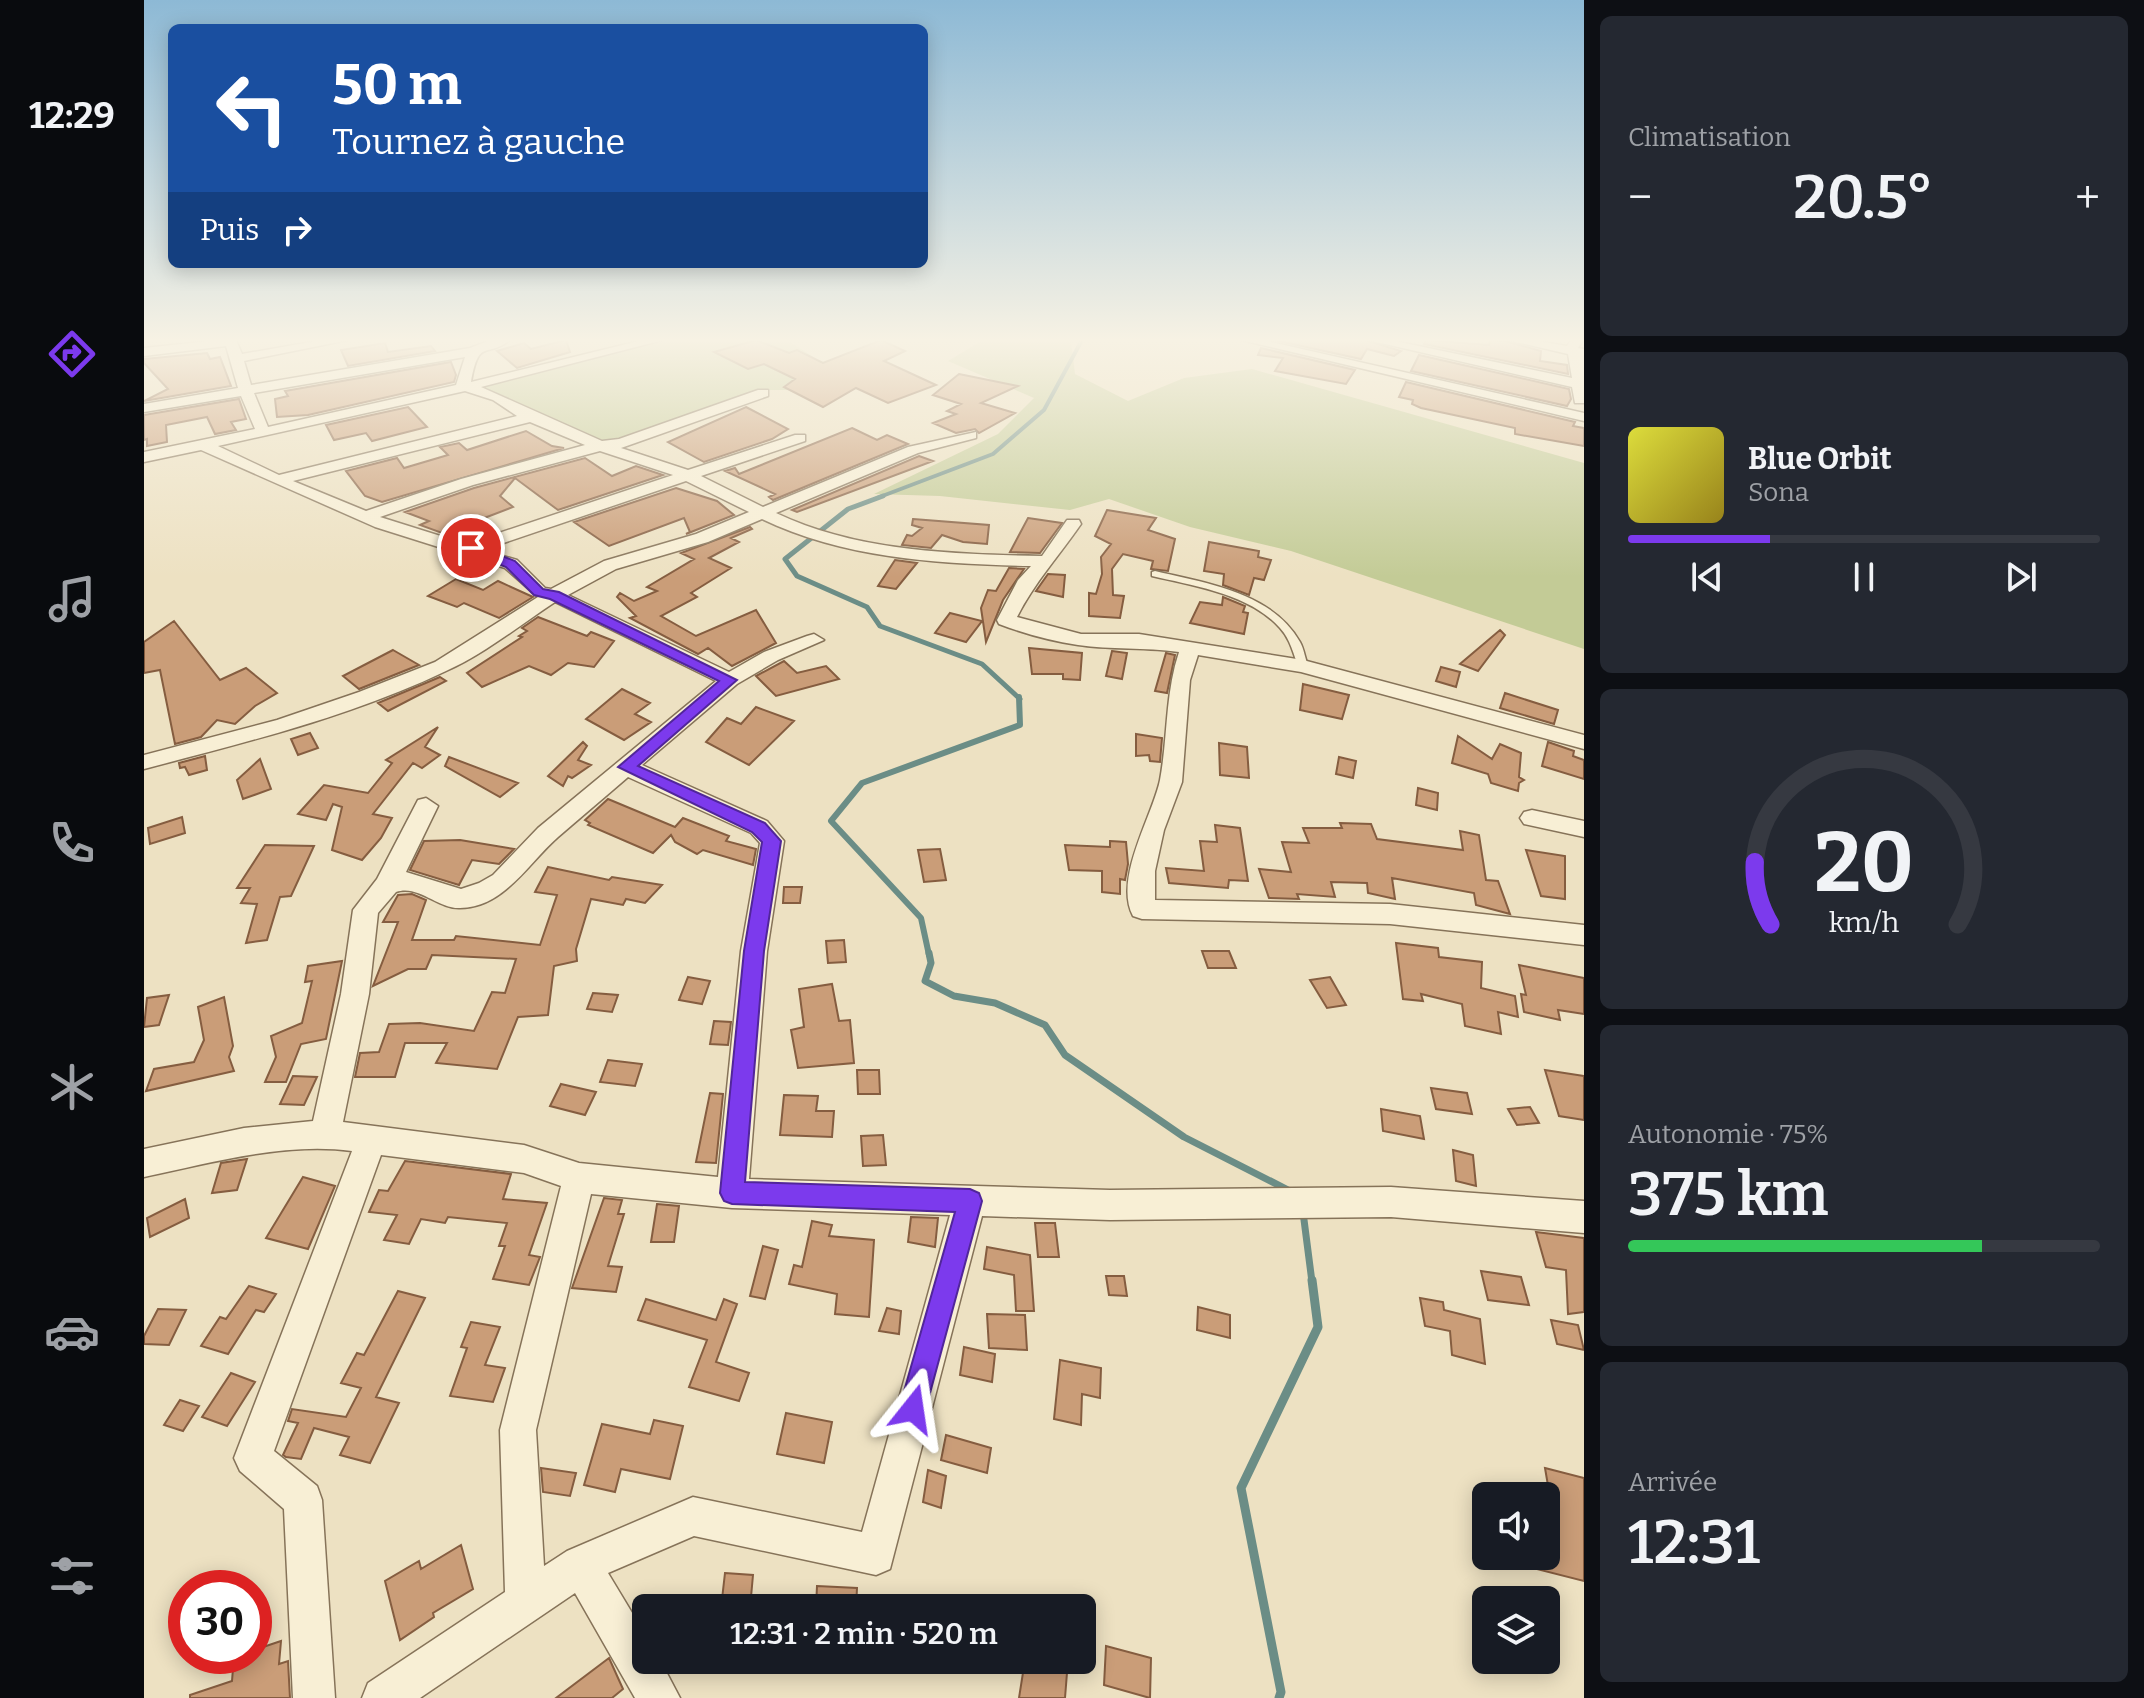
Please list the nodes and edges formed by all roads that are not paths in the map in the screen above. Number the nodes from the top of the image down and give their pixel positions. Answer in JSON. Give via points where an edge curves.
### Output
{"nodes":[{"id":1,"x":258,"y":419,"type":"edge"},
{"id":2,"x":323,"y":419,"type":"edge"},
{"id":3,"x":523,"y":419,"type":"edge"},
{"id":4,"x":537,"y":419,"type":"edge"},
{"id":5,"x":695,"y":419,"type":"edge"},
{"id":6,"x":265,"y":433,"type":"junction"},
{"id":7,"x":971,"y":435,"type":"dead end"},
{"id":8,"x":800,"y":438,"type":"dead end"},
{"id":9,"x":204,"y":445,"type":"junction"},
{"id":10,"x":600,"y":446,"type":"junction"},
{"id":11,"x":144,"y":457,"type":"edge"},
{"id":12,"x":685,"y":476,"type":"junction"},
{"id":13,"x":277,"y":480,"type":"junction"},
{"id":14,"x":766,"y":512,"type":"junction"},
{"id":15,"x":366,"y":516,"type":"junction"},
{"id":16,"x":1073,"y":524,"type":"dead end"},
{"id":17,"x":471,"y":548,"type":"junction"},
{"id":18,"x":1047,"y":561,"type":"junction"},
{"id":19,"x":1155,"y":574,"type":"dead end"},
{"id":20,"x":554,"y":595,"type":"junction"},
{"id":21,"x":814,"y":640,"type":"dead end"},
{"id":22,"x":1190,"y":648,"type":"junction"},
{"id":23,"x":1303,"y":666,"type":"junction"},
{"id":24,"x":730,"y":680,"type":"junction"},
{"id":25,"x":1584,"y":742,"type":"edge"},
{"id":26,"x":144,"y":762,"type":"edge"},
{"id":27,"x":626,"y":767,"type":"junction"},
{"id":28,"x":426,"y":806,"type":"dead end"},
{"id":29,"x":1532,"y":818,"type":"dead end"},
{"id":30,"x":1584,"y":829,"type":"edge"},
{"id":31,"x":387,"y":885,"type":"junction"},
{"id":32,"x":1584,"y":935,"type":"edge"},
{"id":33,"x":325,"y":1134,"type":"junction"},
{"id":34,"x":371,"y":1141,"type":"junction"},
{"id":35,"x":144,"y":1163,"type":"edge"},
{"id":36,"x":579,"y":1178,"type":"junction"},
{"id":37,"x":732,"y":1193,"type":"junction"},
{"id":38,"x":970,"y":1201,"type":"junction"},
{"id":39,"x":1584,"y":1217,"type":"edge"},
{"id":40,"x":581,"y":1565,"type":"junction"},
{"id":41,"x":526,"y":1603,"type":"junction"},
{"id":42,"x":314,"y":1698,"type":"edge"},
{"id":43,"x":383,"y":1698,"type":"edge"},
{"id":44,"x":659,"y":1698,"type":"edge"}],
"edges":[{"from":1,"to":6,"type":"street"},
{"from":2,"to":6,"type":"street"},
{"from":3,"to":13,"type":"street"},
{"from":4,"to":10,"type":"street"},
{"from":5,"to":10,"type":"street"},
{"from":6,"to":9,"type":"street"},
{"from":7,"to":14,"type":"street","via":[[913,450]]},
{"from":8,"to":12,"type":"street"},
{"from":9,"to":11,"type":"street"},
{"from":9,"to":13,"type":"street"},
{"from":10,"to":12,"type":"street"},
{"from":10,"to":15,"type":"street"},
{"from":12,"to":14,"type":"street"},
{"from":12,"to":17,"type":"street"},
{"from":13,"to":15,"type":"street"},
{"from":14,"to":18,"type":"street","via":[[807,534],[937,559]]},
{"from":14,"to":20,"type":"street","via":[[702,538],[610,565]]},
{"from":15,"to":17,"type":"street"},
{"from":16,"to":18,"type":"street"},
{"from":17,"to":20,"type":"street","via":[[511,564],[539,592]]},
{"from":18,"to":22,"type":"street","via":[[1027,580],[1006,620],[1081,640],[1121,638]]},
{"from":19,"to":23,"type":"lane","via":[[1253,603],[1289,629]]},
{"from":20,"to":24,"type":"street"},
{"from":20,"to":26,"type":"street","via":[[442,666],[379,692],[284,725]]},
{"from":21,"to":24,"type":"street","via":[[771,656]]},
{"from":22,"to":23,"type":"street"},
{"from":22,"to":32,"type":"street","via":[[1180,680],[1171,782],[1143,871],[1142,909],[1390,914]]},
{"from":23,"to":25,"type":"street"},
{"from":24,"to":27,"type":"street"},
{"from":27,"to":31,"type":"street","via":[[488,890],[460,899],[410,881]]},
{"from":27,"to":37,"type":"street","via":[[759,827],[772,841],[754,951]]},
{"from":28,"to":31,"type":"street"},
{"from":29,"to":30,"type":"street"},
{"from":31,"to":33,"type":"street","via":[[366,910],[355,994]]},
{"from":33,"to":34,"type":"street"},
{"from":33,"to":35,"type":"street","via":[[244,1142]]},
{"from":34,"to":36,"type":"street","via":[[524,1159]]},
{"from":34,"to":42,"type":"street","via":[[253,1458],[303,1500]]},
{"from":36,"to":37,"type":"street"},
{"from":36,"to":41,"type":"street","via":[[518,1430]]},
{"from":37,"to":38,"type":"street"},
{"from":38,"to":39,"type":"street","via":[[1391,1202]]},
{"from":38,"to":40,"type":"street","via":[[876,1555],[693,1516]]},
{"from":40,"to":41,"type":"street"},
{"from":40,"to":44,"type":"street"},
{"from":41,"to":43,"type":"street"}]}
